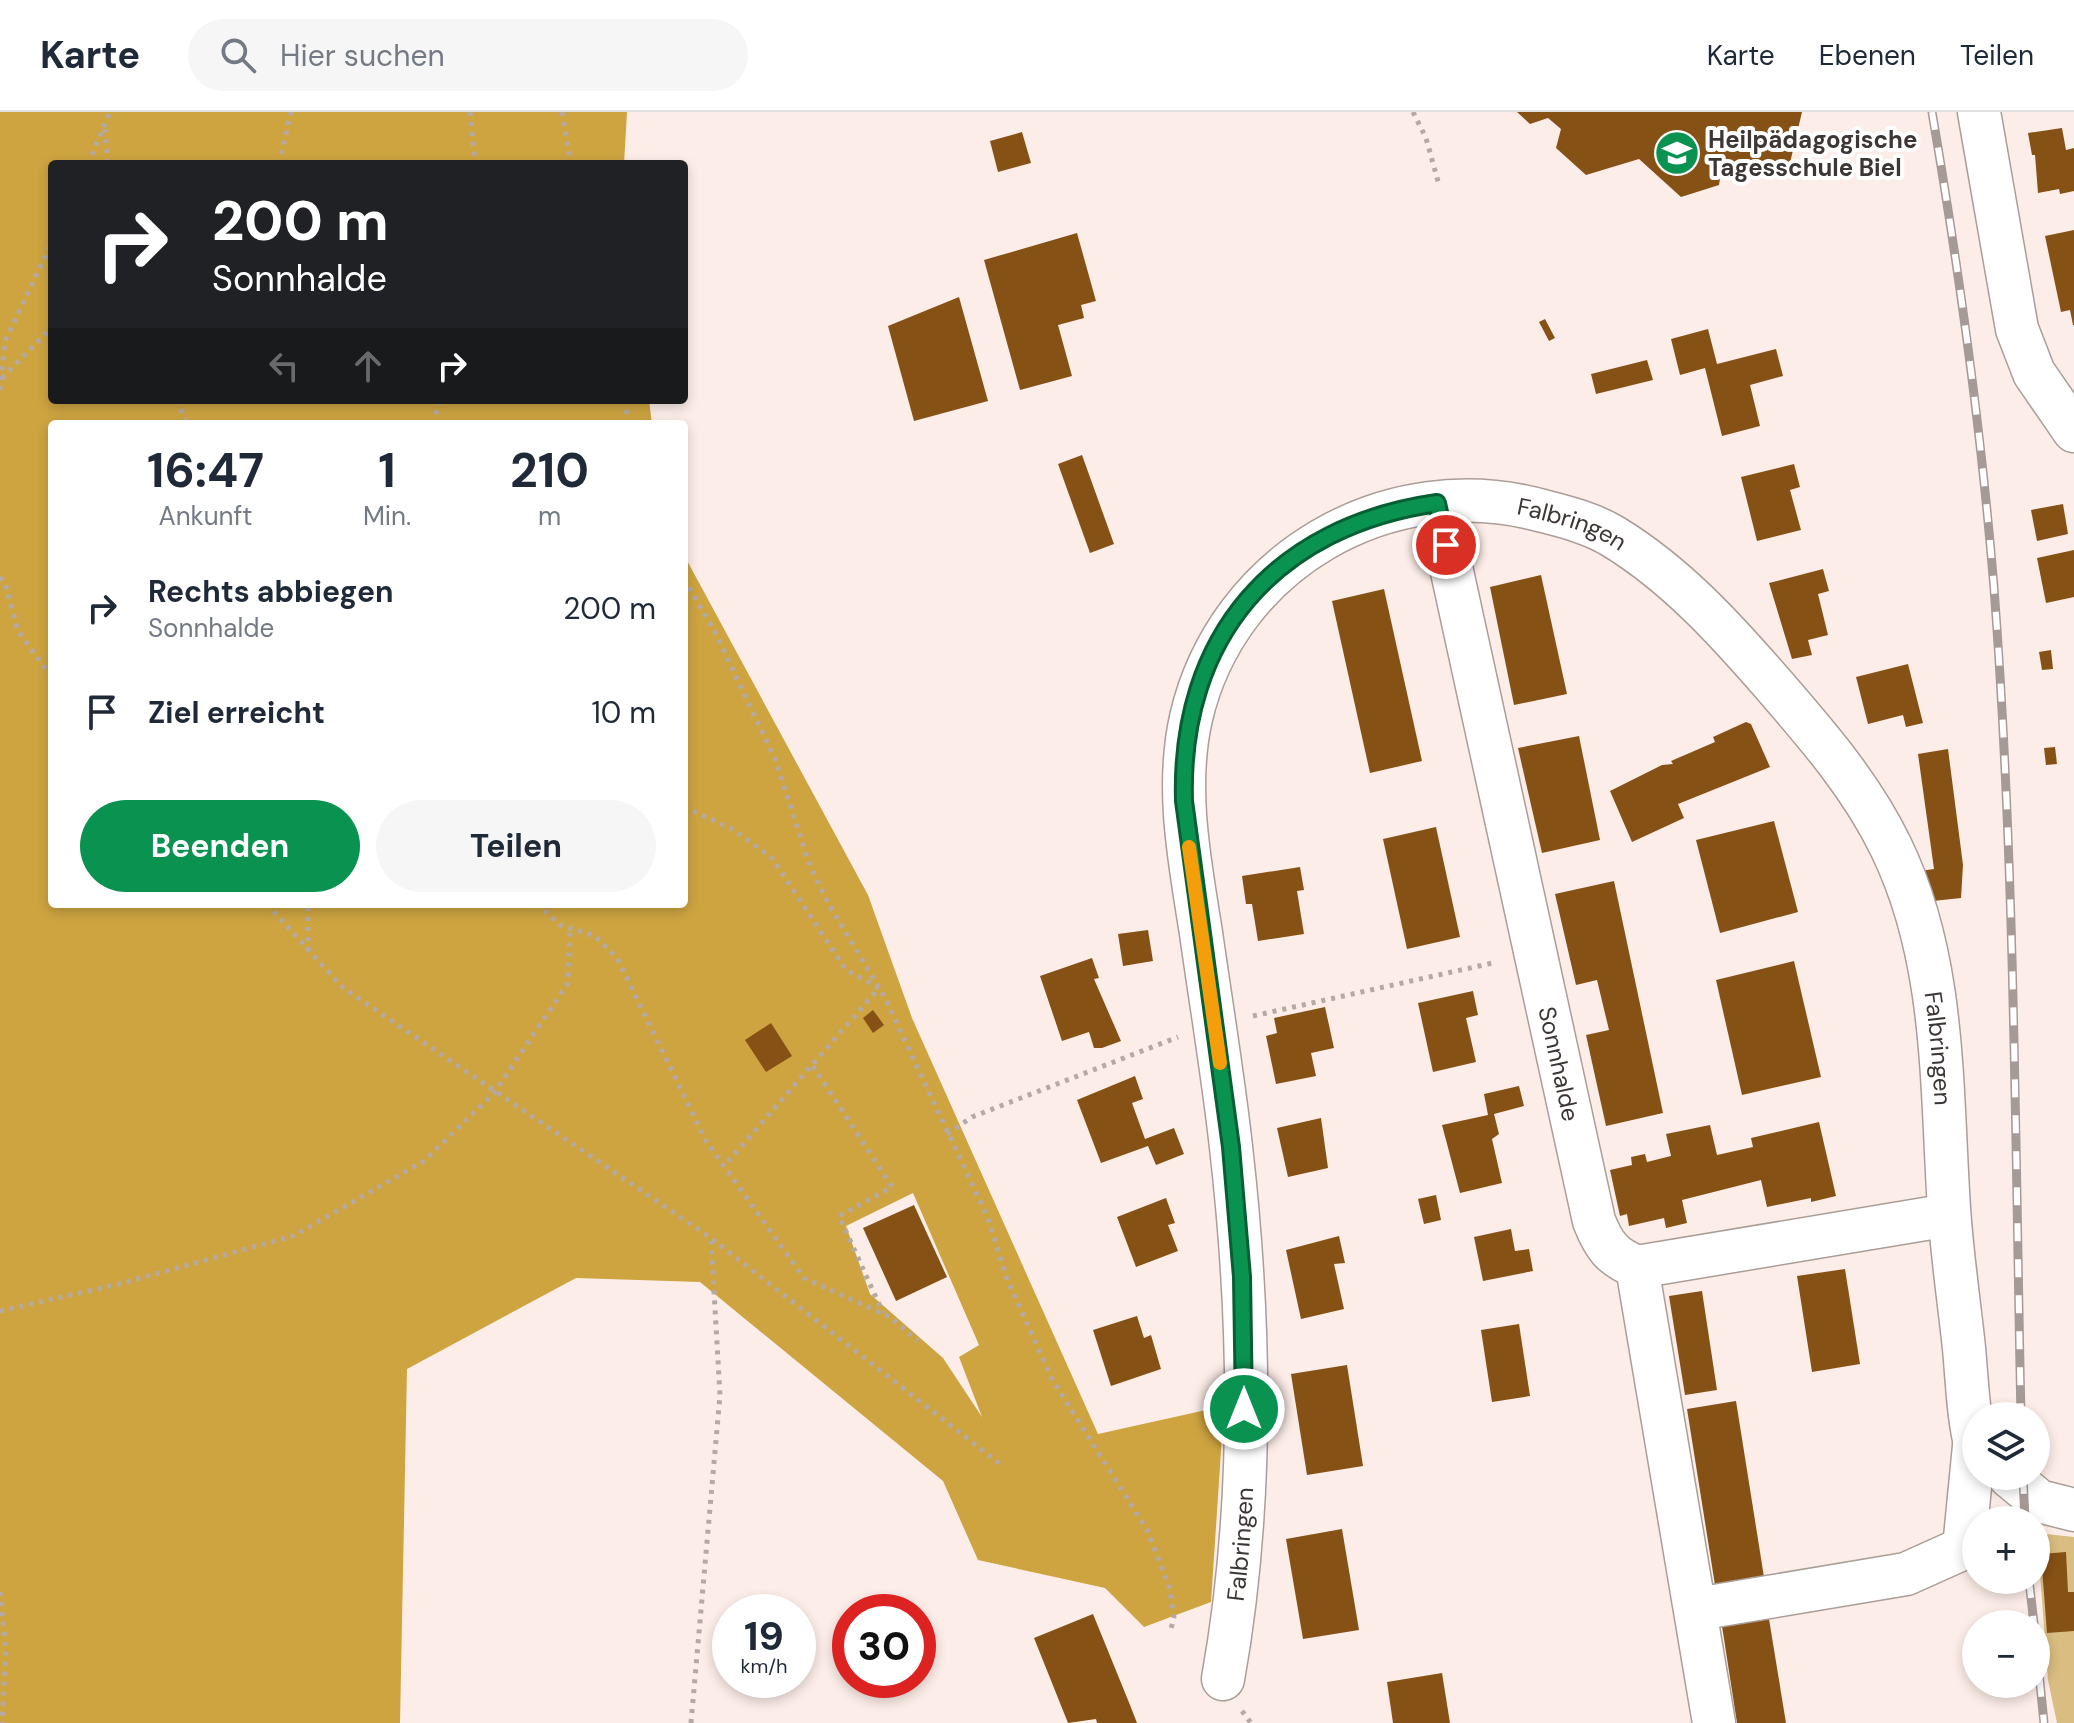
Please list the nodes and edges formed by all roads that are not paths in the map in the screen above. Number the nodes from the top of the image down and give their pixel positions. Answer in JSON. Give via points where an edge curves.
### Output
{"nodes":[{"id":1,"x":1979,"y":112,"type":"edge"},
{"id":2,"x":2074,"y":431,"type":"edge"},
{"id":3,"x":1437,"y":503,"type":"junction"},
{"id":4,"x":1949,"y":1215,"type":"junction"},
{"id":5,"x":1637,"y":1267,"type":"junction"},
{"id":6,"x":1970,"y":1402,"type":"edge"},
{"id":7,"x":1962,"y":1548,"type":"edge"},
{"id":8,"x":1697,"y":1609,"type":"junction"},
{"id":9,"x":1223,"y":1679,"type":"dead end"},
{"id":10,"x":1714,"y":1723,"type":"edge"}],
"edges":[{"from":1,"to":2,"type":"street","via":[[2017,329],[2034,373]]},
{"from":3,"to":4,"type":"street","name":"Falbringen","via":[[1502,502],[1564,516],[1609,534],[1707,611],[1846,770],[1895,853],[1926,951],[1938,1005]]},
{"from":3,"to":5,"type":"street","name":"Sonnhalde","via":[[1594,1221],[1614,1257]]},
{"from":3,"to":9,"type":"street","name":"Falbringen","via":[[1351,523],[1306,547],[1267,580],[1233,619],[1215,650],[1186,742],[1184,801],[1191,869],[1231,1147],[1242,1277],[1243,1491],[1234,1620]]},
{"from":4,"to":5,"type":"street"},
{"from":4,"to":6,"type":"street","name":"Falbringen"},
{"from":5,"to":8,"type":"street"},
{"from":7,"to":8,"type":"street","via":[[1906,1574]]},
{"from":8,"to":10,"type":"street"}]}
